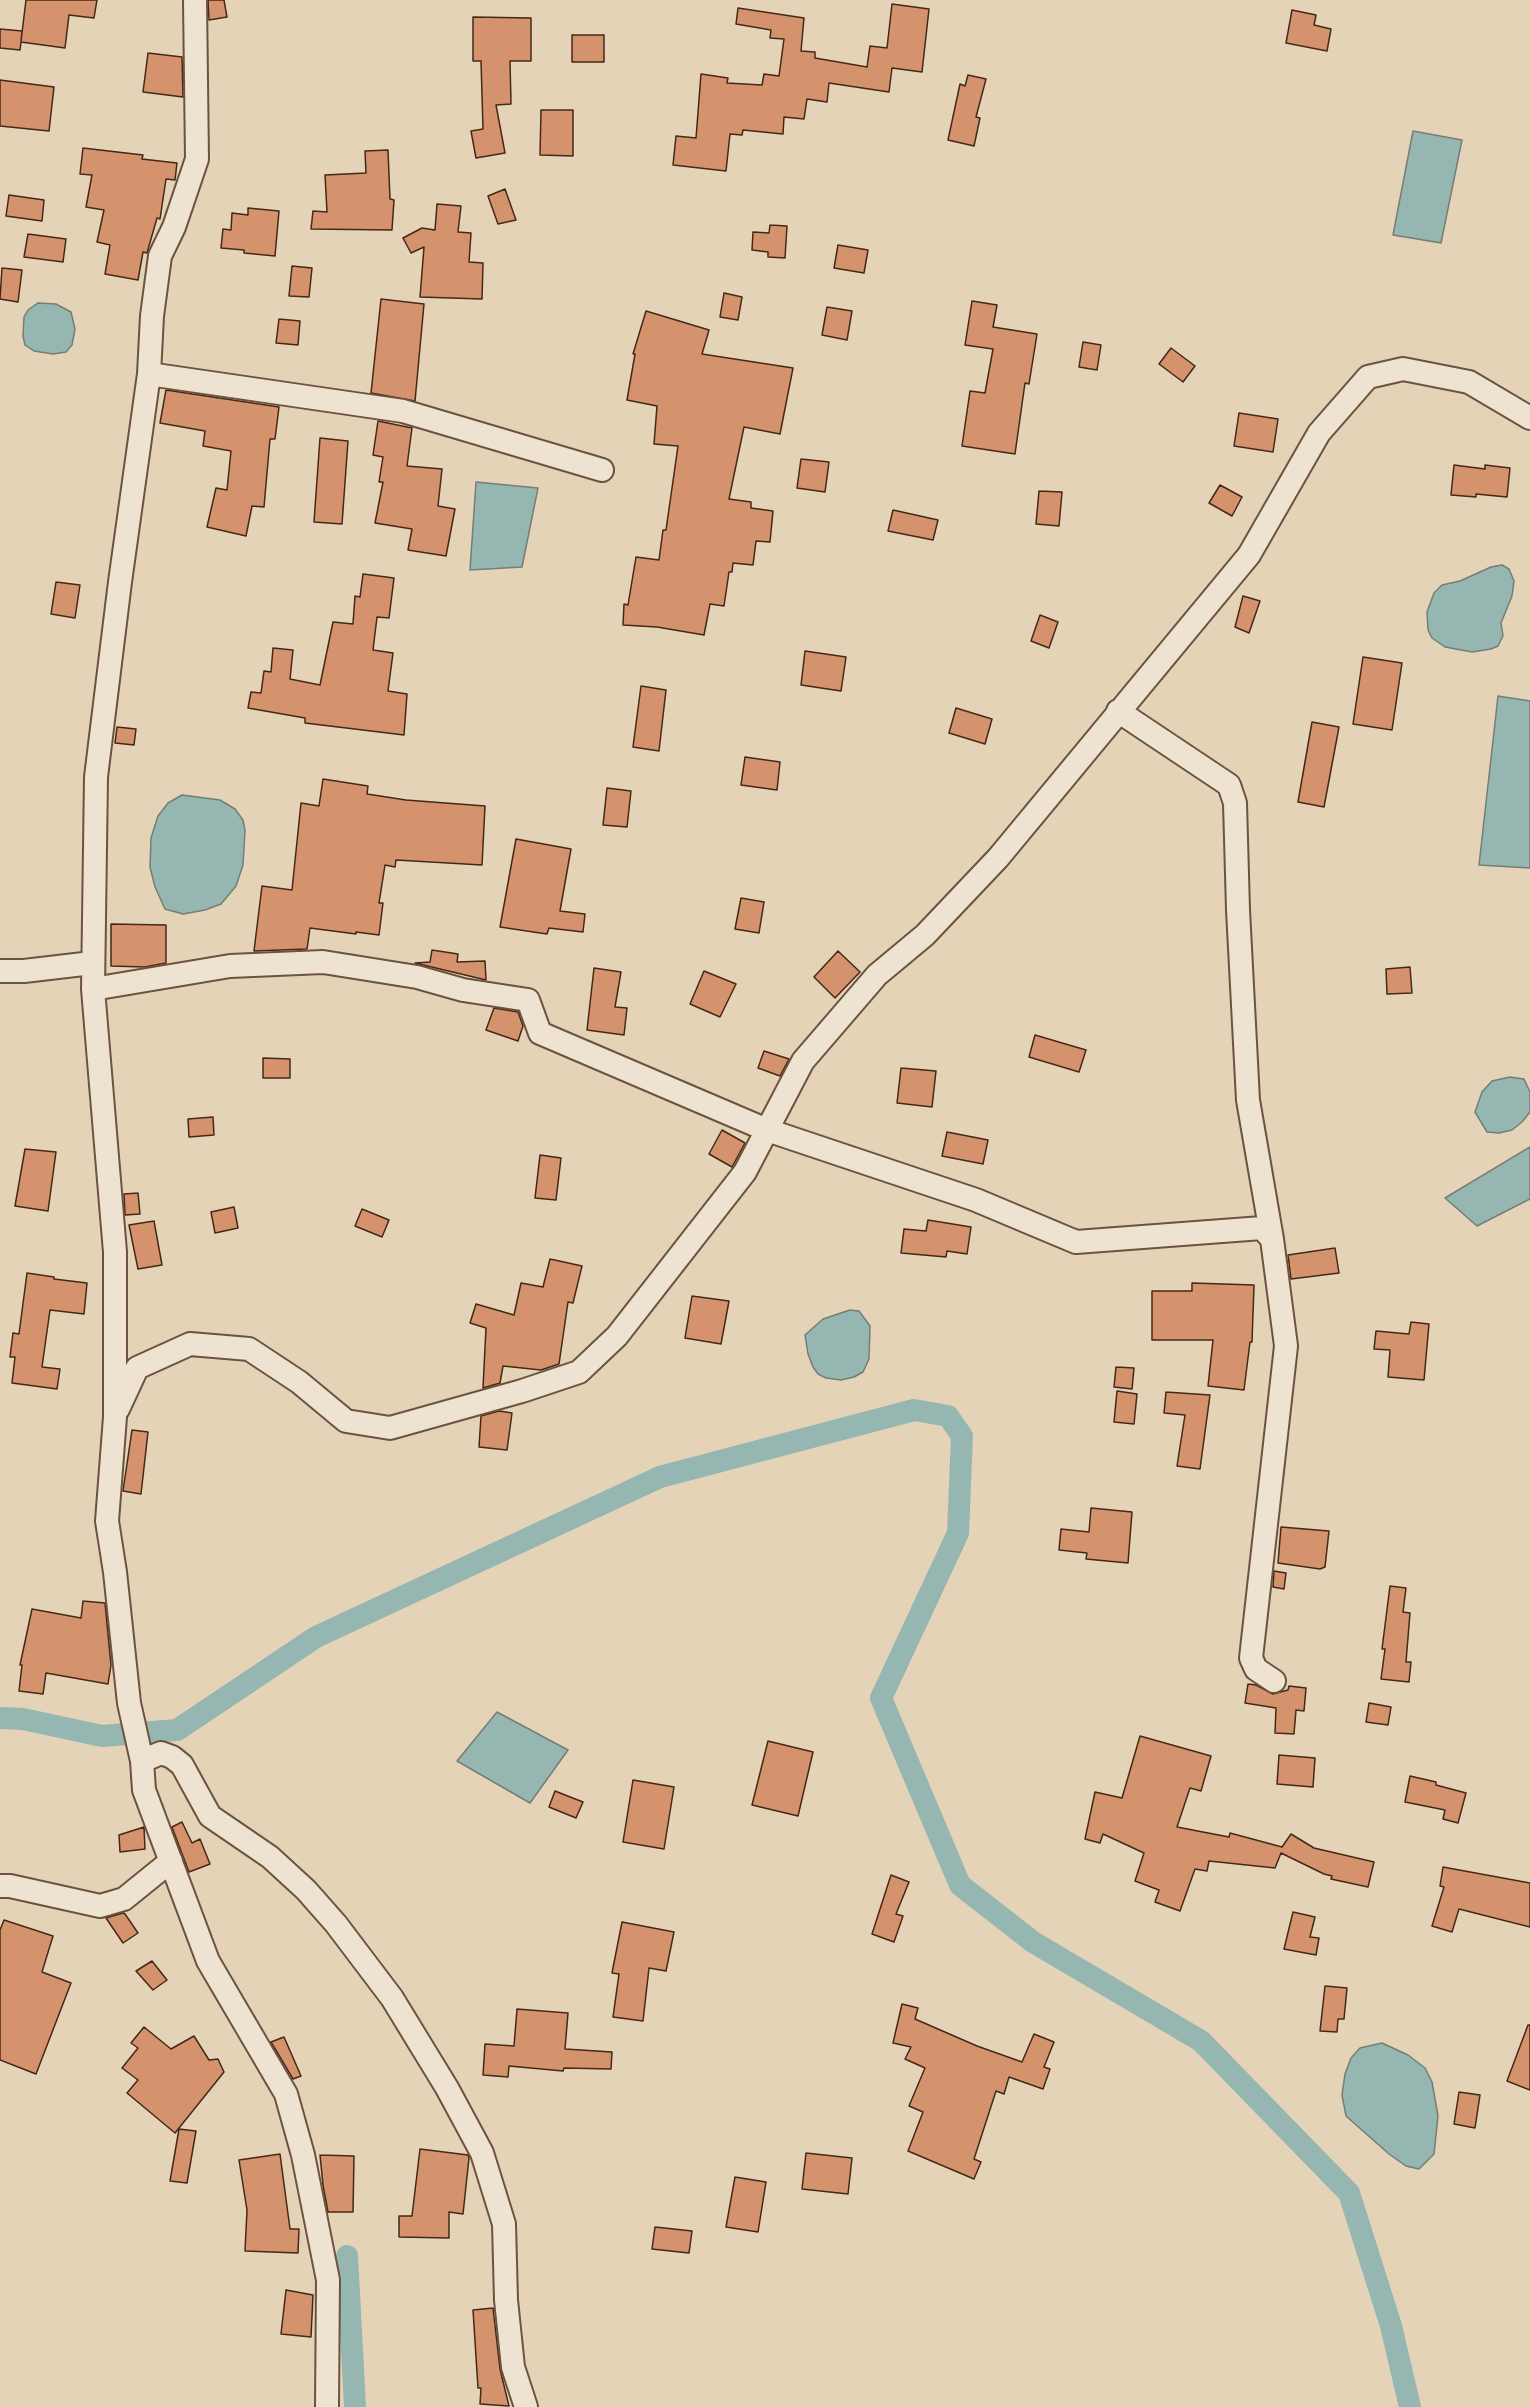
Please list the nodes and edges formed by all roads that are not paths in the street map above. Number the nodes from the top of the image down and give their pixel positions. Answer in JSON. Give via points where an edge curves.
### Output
{"nodes":[{"id":1,"x":195,"y":0,"type":"edge"},
{"id":2,"x":149,"y":374,"type":"junction"},
{"id":3,"x":1530,"y":418,"type":"edge"},
{"id":4,"x":602,"y":471,"type":"dead end"},
{"id":5,"x":1118,"y":711,"type":"junction"},
{"id":6,"x":92,"y":963,"type":"junction"},
{"id":7,"x":0,"y":971,"type":"edge"},
{"id":8,"x":93,"y":989,"type":"junction"},
{"id":9,"x":767,"y":1130,"type":"junction"},
{"id":10,"x":1272,"y":1239,"type":"junction"},
{"id":11,"x":115,"y":1417,"type":"junction"},
{"id":12,"x":1274,"y":1681,"type":"dead end"},
{"id":13,"x":142,"y":1761,"type":"junction"},
{"id":14,"x":171,"y":1861,"type":"junction"},
{"id":15,"x":0,"y":1886,"type":"edge"},
{"id":16,"x":327,"y":2407,"type":"edge"},
{"id":17,"x":526,"y":2407,"type":"edge"}],
"edges":[{"from":1,"to":2,"type":"street","via":[[197,159],[160,256]]},
{"from":2,"to":4,"type":"street","via":[[403,411]]},
{"from":2,"to":6,"type":"street","via":[[96,777]]},
{"from":3,"to":5,"type":"street","via":[[1469,381],[1403,369],[1368,377],[1319,433],[1249,555]]},
{"from":5,"to":9,"type":"street","via":[[998,858],[925,935],[877,975],[803,1061]]},
{"from":5,"to":10,"type":"street","via":[[1229,785],[1235,803],[1248,1100]]},
{"from":6,"to":7,"type":"street"},
{"from":6,"to":8,"type":"street"},
{"from":8,"to":9,"type":"street","via":[[230,966],[323,962],[528,1000],[540,1033]]},
{"from":8,"to":11,"type":"street","via":[[116,1252]]},
{"from":9,"to":10,"type":"street","via":[[976,1200],[1076,1242],[1262,1228]]},
{"from":9,"to":11,"type":"street","via":[[745,1172],[617,1336],[579,1372],[390,1428],[346,1421],[299,1382],[249,1349],[190,1344],[137,1368]]},
{"from":10,"to":12,"type":"street","via":[[1286,1346],[1251,1658],[1256,1669]]},
{"from":11,"to":13,"type":"street","via":[[107,1521],[129,1703]]},
{"from":13,"to":14,"type":"street","via":[[144,1790]]},
{"from":13,"to":17,"type":"street","via":[[161,1753],[172,1756],[182,1765],[210,1816],[270,1857],[306,1890],[392,1998],[447,2088],[482,2153],[504,2223],[513,2367]]},
{"from":14,"to":15,"type":"street","via":[[124,1899],[100,1906]]},
{"from":14,"to":16,"type":"street","via":[[208,1961],[286,2094],[303,2155],[328,2280]]}]}
